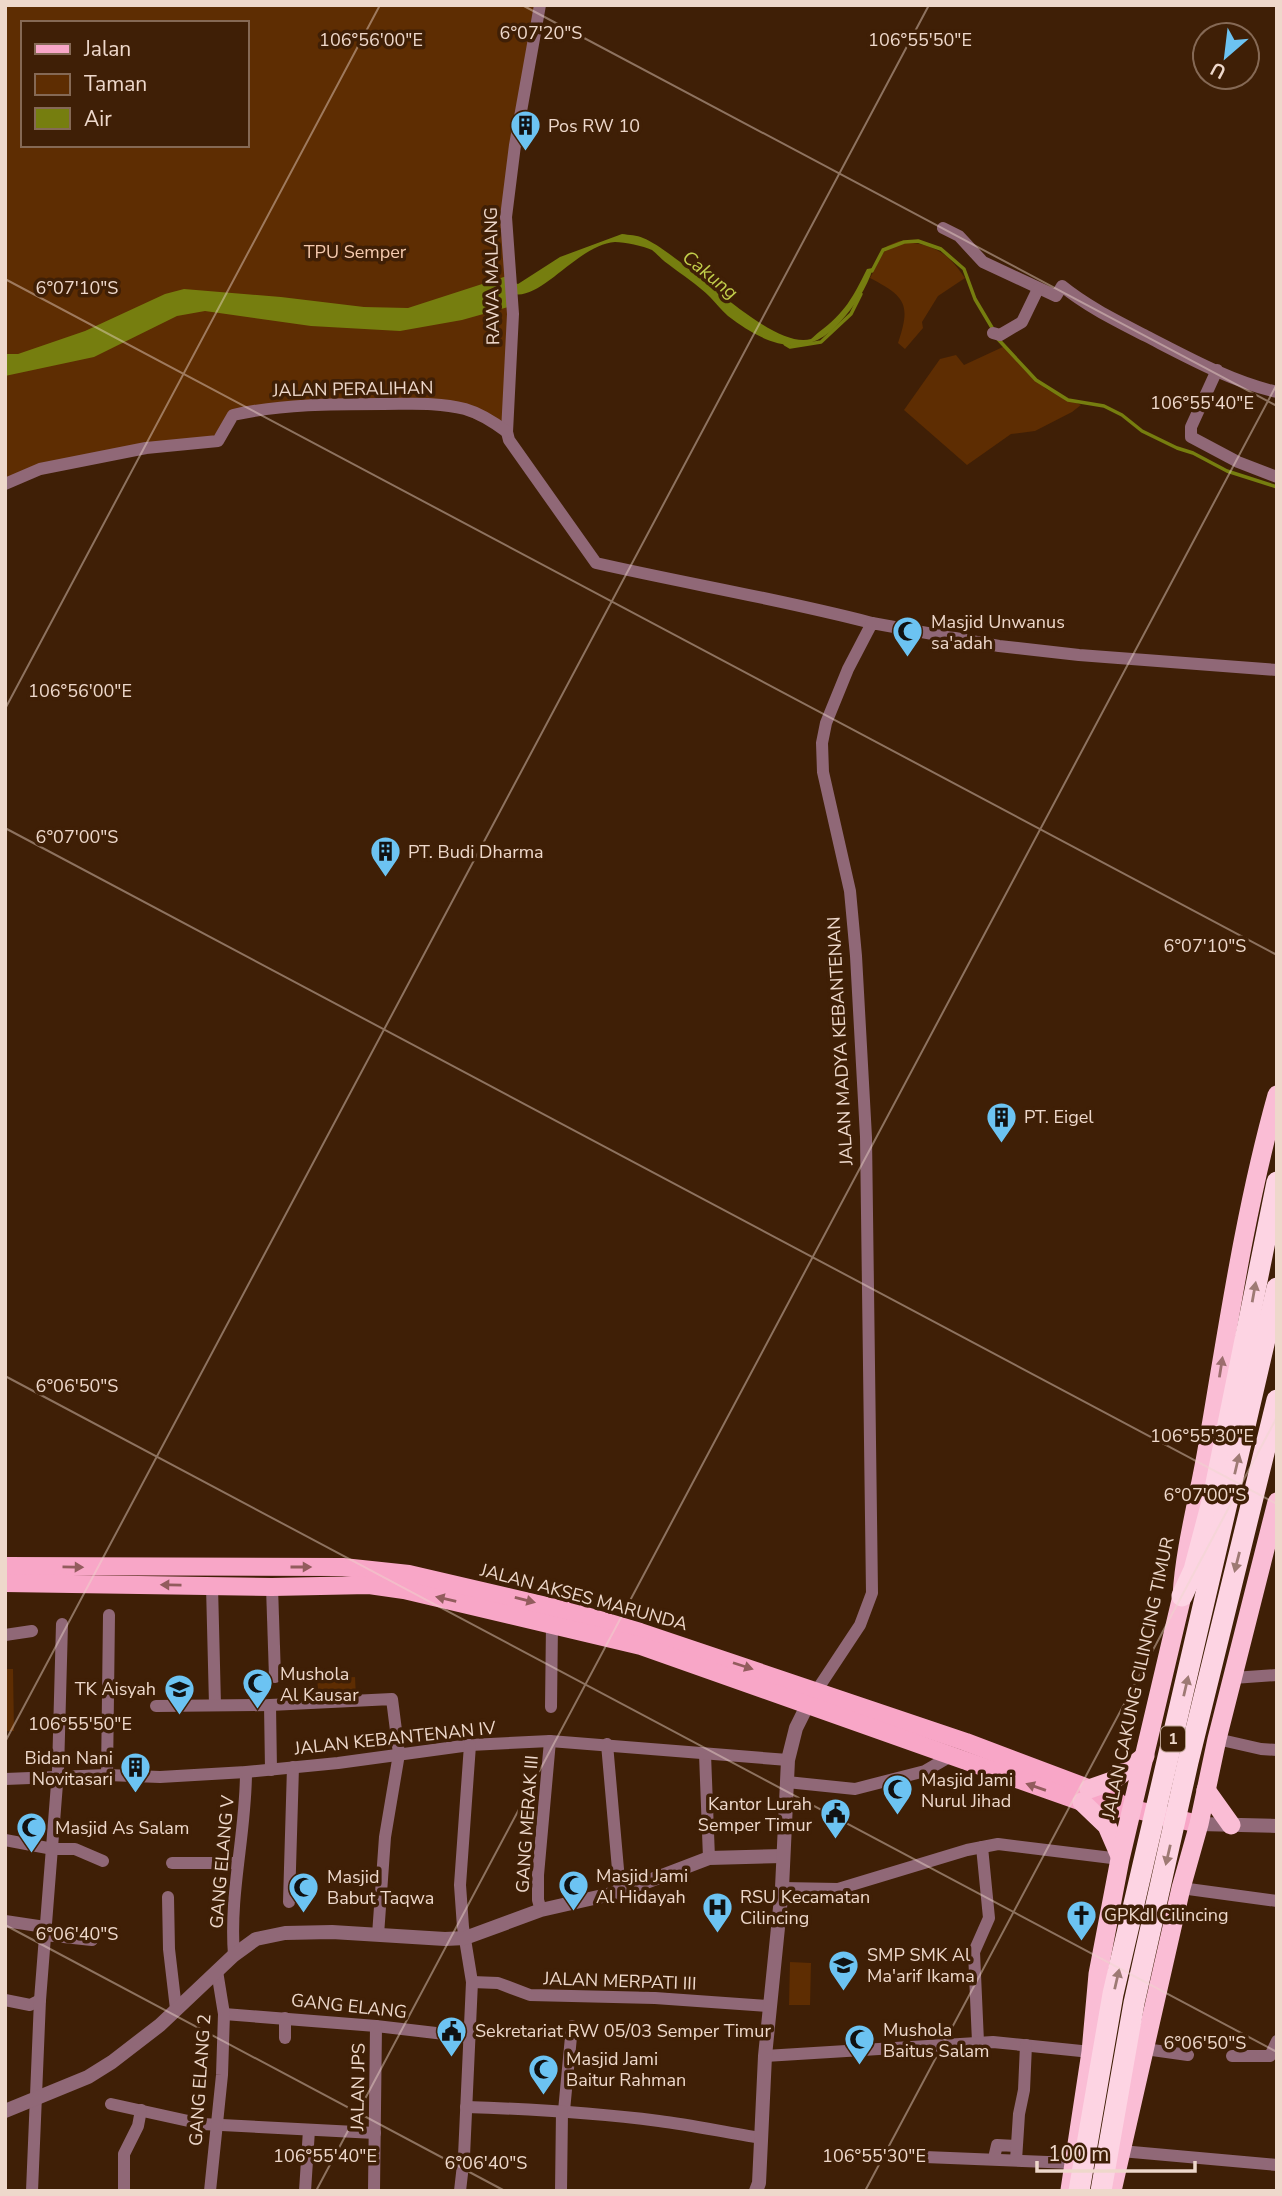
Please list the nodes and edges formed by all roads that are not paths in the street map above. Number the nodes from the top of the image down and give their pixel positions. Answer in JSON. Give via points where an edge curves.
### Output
{"nodes":[{"id":1,"x":540,"y":5,"type":"edge"},
{"id":2,"x":943,"y":228,"type":"dead end"},
{"id":3,"x":1038,"y":289,"type":"junction"},
{"id":4,"x":993,"y":333,"type":"dead end"},
{"id":5,"x":1217,"y":370,"type":"junction"},
{"id":6,"x":1277,"y":392,"type":"edge"},
{"id":7,"x":507,"y":432,"type":"junction"},
{"id":8,"x":1277,"y":477,"type":"edge"},
{"id":9,"x":5,"y":484,"type":"edge"},
{"id":10,"x":872,"y":624,"type":"junction"},
{"id":11,"x":1277,"y":670,"type":"edge"},
{"id":12,"x":1277,"y":1095,"type":"edge"},
{"id":13,"x":1277,"y":1182,"type":"edge"},
{"id":14,"x":1277,"y":1288,"type":"edge"},
{"id":15,"x":1277,"y":1400,"type":"edge"},
{"id":16,"x":1277,"y":1502,"type":"edge"},
{"id":17,"x":5,"y":1566,"type":"edge"},
{"id":18,"x":5,"y":1583,"type":"edge"},
{"id":19,"x":212,"y":1586,"type":"junction"},
{"id":20,"x":272,"y":1587,"type":"junction"},
{"id":21,"x":1182,"y":1596,"type":"junction"},
{"id":22,"x":109,"y":1615,"type":"dead end"},
{"id":23,"x":62,"y":1624,"type":"dead end"},
{"id":24,"x":552,"y":1624,"type":"junction"},
{"id":25,"x":32,"y":1631,"type":"dead end"},
{"id":26,"x":5,"y":1635,"type":"edge"},
{"id":27,"x":1277,"y":1675,"type":"edge"},
{"id":28,"x":275,"y":1677,"type":"dead end"},
{"id":29,"x":1233,"y":1678,"type":"junction"},
{"id":30,"x":817,"y":1690,"type":"junction"},
{"id":31,"x":215,"y":1705,"type":"junction"},
{"id":32,"x":270,"y":1705,"type":"junction"},
{"id":33,"x":156,"y":1706,"type":"dead end"},
{"id":34,"x":806,"y":1706,"type":"junction"},
{"id":35,"x":551,"y":1707,"type":"dead end"},
{"id":36,"x":1217,"y":1739,"type":"junction"},
{"id":37,"x":550,"y":1741,"type":"junction"},
{"id":38,"x":607,"y":1744,"type":"junction"},
{"id":39,"x":470,"y":1745,"type":"junction"},
{"id":40,"x":1146,"y":1751,"type":"junction"},
{"id":41,"x":1277,"y":1751,"type":"edge"},
{"id":42,"x":399,"y":1754,"type":"junction"},
{"id":43,"x":705,"y":1754,"type":"junction"},
{"id":44,"x":949,"y":1757,"type":"junction"},
{"id":45,"x":788,"y":1760,"type":"junction"},
{"id":46,"x":1212,"y":1765,"type":"junction"},
{"id":47,"x":293,"y":1767,"type":"junction"},
{"id":48,"x":271,"y":1770,"type":"junction"},
{"id":49,"x":246,"y":1772,"type":"junction"},
{"id":50,"x":107,"y":1775,"type":"junction"},
{"id":51,"x":58,"y":1777,"type":"junction"},
{"id":52,"x":5,"y":1779,"type":"edge"},
{"id":53,"x":787,"y":1782,"type":"junction"},
{"id":54,"x":1085,"y":1796,"type":"junction"},
{"id":55,"x":1205,"y":1797,"type":"junction"},
{"id":56,"x":1128,"y":1808,"type":"junction"},
{"id":57,"x":1191,"y":1822,"type":"junction"},
{"id":58,"x":1231,"y":1825,"type":"junction"},
{"id":59,"x":1277,"y":1826,"type":"edge"},
{"id":60,"x":5,"y":1840,"type":"edge"},
{"id":61,"x":982,"y":1847,"type":"junction"},
{"id":62,"x":53,"y":1849,"type":"junction"},
{"id":63,"x":783,"y":1856,"type":"junction"},
{"id":64,"x":709,"y":1858,"type":"junction"},
{"id":65,"x":1120,"y":1858,"type":"junction"},
{"id":66,"x":103,"y":1861,"type":"dead end"},
{"id":67,"x":172,"y":1863,"type":"dead end"},
{"id":68,"x":237,"y":1863,"type":"junction"},
{"id":69,"x":782,"y":1888,"type":"junction"},
{"id":70,"x":1181,"y":1888,"type":"junction"},
{"id":71,"x":620,"y":1892,"type":"junction"},
{"id":72,"x":167,"y":1896,"type":"dead end"},
{"id":73,"x":1277,"y":1901,"type":"edge"},
{"id":74,"x":289,"y":1902,"type":"dead end"},
{"id":75,"x":541,"y":1910,"type":"junction"},
{"id":76,"x":5,"y":1921,"type":"edge"},
{"id":77,"x":45,"y":1931,"type":"junction"},
{"id":78,"x":378,"y":1935,"type":"junction"},
{"id":79,"x":465,"y":1938,"type":"junction"},
{"id":80,"x":92,"y":1940,"type":"dead end"},
{"id":81,"x":234,"y":1955,"type":"junction"},
{"id":82,"x":216,"y":1971,"type":"junction"},
{"id":83,"x":472,"y":1982,"type":"junction"},
{"id":84,"x":5,"y":2000,"type":"edge"},
{"id":85,"x":40,"y":2000,"type":"junction"},
{"id":86,"x":769,"y":2007,"type":"junction"},
{"id":87,"x":176,"y":2009,"type":"junction"},
{"id":88,"x":224,"y":2014,"type":"junction"},
{"id":89,"x":285,"y":2018,"type":"junction"},
{"id":90,"x":376,"y":2026,"type":"junction"},
{"id":91,"x":572,"y":2026,"type":"dead end"},
{"id":92,"x":470,"y":2037,"type":"junction"},
{"id":93,"x":285,"y":2038,"type":"dead end"},
{"id":94,"x":1277,"y":2041,"type":"edge"},
{"id":95,"x":978,"y":2042,"type":"junction"},
{"id":96,"x":1026,"y":2045,"type":"junction"},
{"id":97,"x":1144,"y":2049,"type":"junction"},
{"id":98,"x":1091,"y":2052,"type":"junction"},
{"id":99,"x":1188,"y":2055,"type":"dead end"},
{"id":100,"x":765,"y":2056,"type":"junction"},
{"id":101,"x":1232,"y":2056,"type":"dead end"},
{"id":102,"x":37,"y":2099,"type":"junction"},
{"id":103,"x":111,"y":2104,"type":"dead end"},
{"id":104,"x":466,"y":2107,"type":"junction"},
{"id":105,"x":141,"y":2110,"type":"junction"},
{"id":106,"x":5,"y":2111,"type":"edge"},
{"id":107,"x":563,"y":2111,"type":"junction"},
{"id":108,"x":216,"y":2123,"type":"junction"},
{"id":109,"x":309,"y":2130,"type":"junction"},
{"id":110,"x":374,"y":2133,"type":"junction"},
{"id":111,"x":761,"y":2138,"type":"junction"},
{"id":112,"x":1016,"y":2146,"type":"junction"},
{"id":113,"x":1121,"y":2151,"type":"junction"},
{"id":114,"x":925,"y":2157,"type":"dead end"},
{"id":115,"x":994,"y":2158,"type":"junction"},
{"id":116,"x":1016,"y":2160,"type":"junction"},
{"id":117,"x":1073,"y":2164,"type":"junction"},
{"id":118,"x":1277,"y":2165,"type":"edge"},
{"id":119,"x":32,"y":2191,"type":"edge"},
{"id":120,"x":124,"y":2191,"type":"edge"},
{"id":121,"x":210,"y":2191,"type":"edge"},
{"id":122,"x":305,"y":2191,"type":"edge"},
{"id":123,"x":374,"y":2191,"type":"edge"},
{"id":124,"x":460,"y":2191,"type":"edge"},
{"id":125,"x":561,"y":2191,"type":"edge"},
{"id":126,"x":756,"y":2191,"type":"edge"},
{"id":127,"x":1070,"y":2191,"type":"edge"},
{"id":128,"x":1079,"y":2191,"type":"edge"},
{"id":129,"x":1101,"y":2191,"type":"edge"},
{"id":130,"x":1112,"y":2191,"type":"edge"}],
"edges":[{"from":1,"to":7,"type":"street","name":"RAWA MALANG","via":[[506,217],[513,309]]},
{"from":2,"to":3,"type":"street","via":[[959,236],[983,262]]},
{"from":3,"to":4,"type":"street","via":[[1022,322],[1000,335]]},
{"from":3,"to":5,"type":"street","via":[[1056,296],[1062,286],[1100,312]]},
{"from":5,"to":6,"type":"street"},
{"from":5,"to":8,"type":"street","via":[[1191,437]]},
{"from":7,"to":9,"type":"street","name":"JALAN PERALIHAN","via":[[467,410],[438,404],[276,406],[233,415],[218,441],[146,448],[40,469]]},
{"from":7,"to":10,"type":"street","via":[[596,564],[788,602]]},
{"from":10,"to":11,"type":"street","via":[[999,646]]},
{"from":10,"to":30,"type":"street","name":"JALAN MADYA KEBANTENAN","via":[[848,669],[822,743],[823,772],[850,891],[856,956],[866,1137],[872,1593],[860,1625]]},
{"from":21,"to":12,"type":"highway","name":"JALAN CAKUNG CILINCING TIMUR","one_way":true,"via":[[1236,1278]]},
{"from":21,"to":13,"type":"highway","one_way":true,"via":[[1195,1570],[1219,1473]]},
{"from":128,"to":14,"type":"highway","number":"1","one_way":true,"bridge":true,"via":[[1113,1994]]},
{"from":15,"to":129,"type":"highway","number":"1","one_way":true,"bridge":true,"via":[[1158,1896]]},
{"from":16,"to":29,"type":"highway"},
{"from":17,"to":30,"type":"main road","name":"JALAN AKSES MARUNDA","one_way":true,"via":[[343,1567],[409,1574],[572,1612]]},
{"from":19,"to":18,"type":"main road","name":"JALAN AKSES MARUNDA","one_way":true},
{"from":19,"to":20,"type":"main road","name":"JALAN AKSES MARUNDA"},
{"from":19,"to":31,"type":"street"},
{"from":24,"to":20,"type":"main road","name":"JALAN AKSES MARUNDA","one_way":true,"via":[[369,1585]]},
{"from":20,"to":28,"type":"street"},
{"from":21,"to":40,"type":"highway","name":"JALAN CAKUNG CILINCING TIMUR"},
{"from":22,"to":50,"type":"street"},
{"from":23,"to":51,"type":"street"},
{"from":24,"to":34,"type":"main road","name":"JALAN AKSES MARUNDA","via":[[642,1646]]},
{"from":24,"to":35,"type":"street"},
{"from":25,"to":26,"type":"street"},
{"from":27,"to":29,"type":"street"},
{"from":29,"to":36,"type":"highway"},
{"from":30,"to":34,"type":"street","name":"JALAN MADYA KEBANTENAN"},
{"from":30,"to":54,"type":"main road","name":"JALAN AKSES MARUNDA","via":[[966,1742]]},
{"from":31,"to":32,"type":"street"},
{"from":31,"to":33,"type":"street"},
{"from":32,"to":42,"type":"street","via":[[392,1699]]},
{"from":32,"to":48,"type":"street"},
{"from":34,"to":44,"type":"main road","name":"JALAN AKSES MARUNDA"},
{"from":34,"to":45,"type":"street","name":"JALAN MADYA KEBANTENAN"},
{"from":36,"to":41,"type":"street"},
{"from":36,"to":46,"type":"highway"},
{"from":37,"to":38,"type":"street","name":"JALAN KEBANTENAN IV"},
{"from":37,"to":39,"type":"street","name":"JALAN KEBANTENAN IV"},
{"from":37,"to":75,"type":"street","name":"GANG MERAK III","via":[[538,1875]]},
{"from":38,"to":43,"type":"street","name":"JALAN KEBANTENAN IV"},
{"from":38,"to":71,"type":"street"},
{"from":39,"to":42,"type":"street","name":"JALAN KEBANTENAN IV"},
{"from":39,"to":79,"type":"street","via":[[460,1885]]},
{"from":40,"to":46,"type":"highway","via":[[1197,1769]]},
{"from":40,"to":54,"type":"highway","via":[[1112,1781]]},
{"from":40,"to":56,"type":"highway","name":"JALAN CAKUNG CILINCING TIMUR"},
{"from":42,"to":47,"type":"street","name":"JALAN KEBANTENAN IV"},
{"from":42,"to":78,"type":"street","via":[[385,1837]]},
{"from":43,"to":45,"type":"street","name":"JALAN KEBANTENAN IV"},
{"from":43,"to":64,"type":"street"},
{"from":44,"to":53,"type":"street","via":[[925,1771],[855,1789]]},
{"from":54,"to":44,"type":"main road","name":"JALAN AKSES MARUNDA","one_way":true},
{"from":45,"to":53,"type":"street","name":"JALAN MADYA KEBANTENAN"},
{"from":46,"to":55,"type":"highway"},
{"from":47,"to":48,"type":"street","name":"JALAN KEBANTENAN IV"},
{"from":47,"to":74,"type":"street"},
{"from":48,"to":49,"type":"street","name":"JALAN KEBANTENAN IV"},
{"from":49,"to":50,"type":"street","name":"JALAN KEBANTENAN IV"},
{"from":49,"to":68,"type":"street","name":"GANG ELANG V"},
{"from":50,"to":51,"type":"street","name":"JALAN KEBANTENAN IV"},
{"from":51,"to":52,"type":"street","name":"JALAN KEBANTENAN IV"},
{"from":51,"to":62,"type":"street"},
{"from":53,"to":63,"type":"street","name":"JALAN MADYA KEBANTENAN"},
{"from":54,"to":56,"type":"main road","name":"JALAN AKSES MARUNDA","via":[[1112,1797]]},
{"from":54,"to":65,"type":"highway","via":[[1107,1826]]},
{"from":55,"to":57,"type":"highway"},
{"from":55,"to":58,"type":"highway"},
{"from":56,"to":57,"type":"main road","name":"JALAN AKSES MARUNDA"},
{"from":56,"to":65,"type":"highway","name":"JALAN CAKUNG CILINCING TIMUR"},
{"from":57,"to":58,"type":"street"},
{"from":57,"to":70,"type":"highway"},
{"from":58,"to":59,"type":"street"},
{"from":60,"to":62,"type":"street"},
{"from":61,"to":65,"type":"street","via":[[998,1844]]},
{"from":61,"to":69,"type":"street","via":[[838,1889]]},
{"from":61,"to":95,"type":"street","via":[[989,1918],[974,1952]]},
{"from":62,"to":66,"type":"street","via":[[75,1849]]},
{"from":62,"to":77,"type":"street"},
{"from":63,"to":64,"type":"street"},
{"from":63,"to":69,"type":"street","name":"JALAN MADYA KEBANTENAN"},
{"from":64,"to":71,"type":"street"},
{"from":65,"to":98,"type":"highway","name":"JALAN CAKUNG CILINCING TIMUR","via":[[1098,1974]]},
{"from":67,"to":68,"type":"street"},
{"from":68,"to":81,"type":"street","name":"GANG ELANG V"},
{"from":69,"to":86,"type":"street","name":"JALAN MADYA KEBANTENAN"},
{"from":70,"to":73,"type":"street"},
{"from":70,"to":97,"type":"highway"},
{"from":71,"to":75,"type":"street"},
{"from":72,"to":87,"type":"street"},
{"from":75,"to":79,"type":"street"},
{"from":76,"to":77,"type":"street"},
{"from":77,"to":80,"type":"street"},
{"from":77,"to":85,"type":"street"},
{"from":78,"to":79,"type":"street"},
{"from":78,"to":81,"type":"street","via":[[285,1933],[256,1940]]},
{"from":79,"to":83,"type":"street"},
{"from":81,"to":82,"type":"street"},
{"from":82,"to":87,"type":"street"},
{"from":82,"to":88,"type":"street","name":"GANG ELANG 2"},
{"from":83,"to":86,"type":"street","name":"JALAN MERPATI III","via":[[498,1983],[530,1995]]},
{"from":83,"to":92,"type":"street"},
{"from":84,"to":85,"type":"street","via":[[30,2005]]},
{"from":85,"to":102,"type":"street"},
{"from":86,"to":100,"type":"street","name":"JALAN MADYA KEBANTENAN"},
{"from":87,"to":102,"type":"street","via":[[112,2062]]},
{"from":88,"to":89,"type":"street","name":"GANG ELANG"},
{"from":88,"to":108,"type":"street","name":"GANG ELANG 2"},
{"from":89,"to":90,"type":"street","name":"GANG ELANG"},
{"from":89,"to":93,"type":"street"},
{"from":90,"to":92,"type":"street","name":"GANG ELANG"},
{"from":90,"to":110,"type":"street","name":"JALAN JPS"},
{"from":91,"to":107,"type":"street"},
{"from":92,"to":104,"type":"street"},
{"from":94,"to":101,"type":"street","via":[[1270,2056]]},
{"from":95,"to":96,"type":"street"},
{"from":95,"to":100,"type":"street"},
{"from":96,"to":98,"type":"street"},
{"from":96,"to":112,"type":"street"},
{"from":97,"to":99,"type":"street"},
{"from":97,"to":113,"type":"highway"},
{"from":98,"to":117,"type":"highway","name":"JALAN CAKUNG CILINCING TIMUR"},
{"from":100,"to":111,"type":"street","name":"JALAN MADYA KEBANTENAN"},
{"from":102,"to":106,"type":"street"},
{"from":102,"to":119,"type":"street"},
{"from":103,"to":105,"type":"street"},
{"from":104,"to":107,"type":"street"},
{"from":104,"to":124,"type":"street"},
{"from":105,"to":108,"type":"street","via":[[201,2124]]},
{"from":105,"to":120,"type":"street","via":[[124,2154]]},
{"from":107,"to":111,"type":"street"},
{"from":107,"to":125,"type":"street"},
{"from":108,"to":109,"type":"street"},
{"from":108,"to":121,"type":"street","name":"GANG ELANG 2"},
{"from":109,"to":110,"type":"street"},
{"from":109,"to":122,"type":"street"},
{"from":110,"to":123,"type":"street","name":"JALAN JPS"},
{"from":111,"to":126,"type":"street","name":"JALAN MADYA KEBANTENAN"},
{"from":112,"to":115,"type":"street","via":[[997,2145]]},
{"from":112,"to":116,"type":"street"},
{"from":113,"to":118,"type":"street"},
{"from":113,"to":130,"type":"highway"},
{"from":114,"to":115,"type":"street"},
{"from":115,"to":116,"type":"street"},
{"from":116,"to":117,"type":"street"},
{"from":117,"to":127,"type":"highway","name":"JALAN CAKUNG CILINCING TIMUR"}]}
